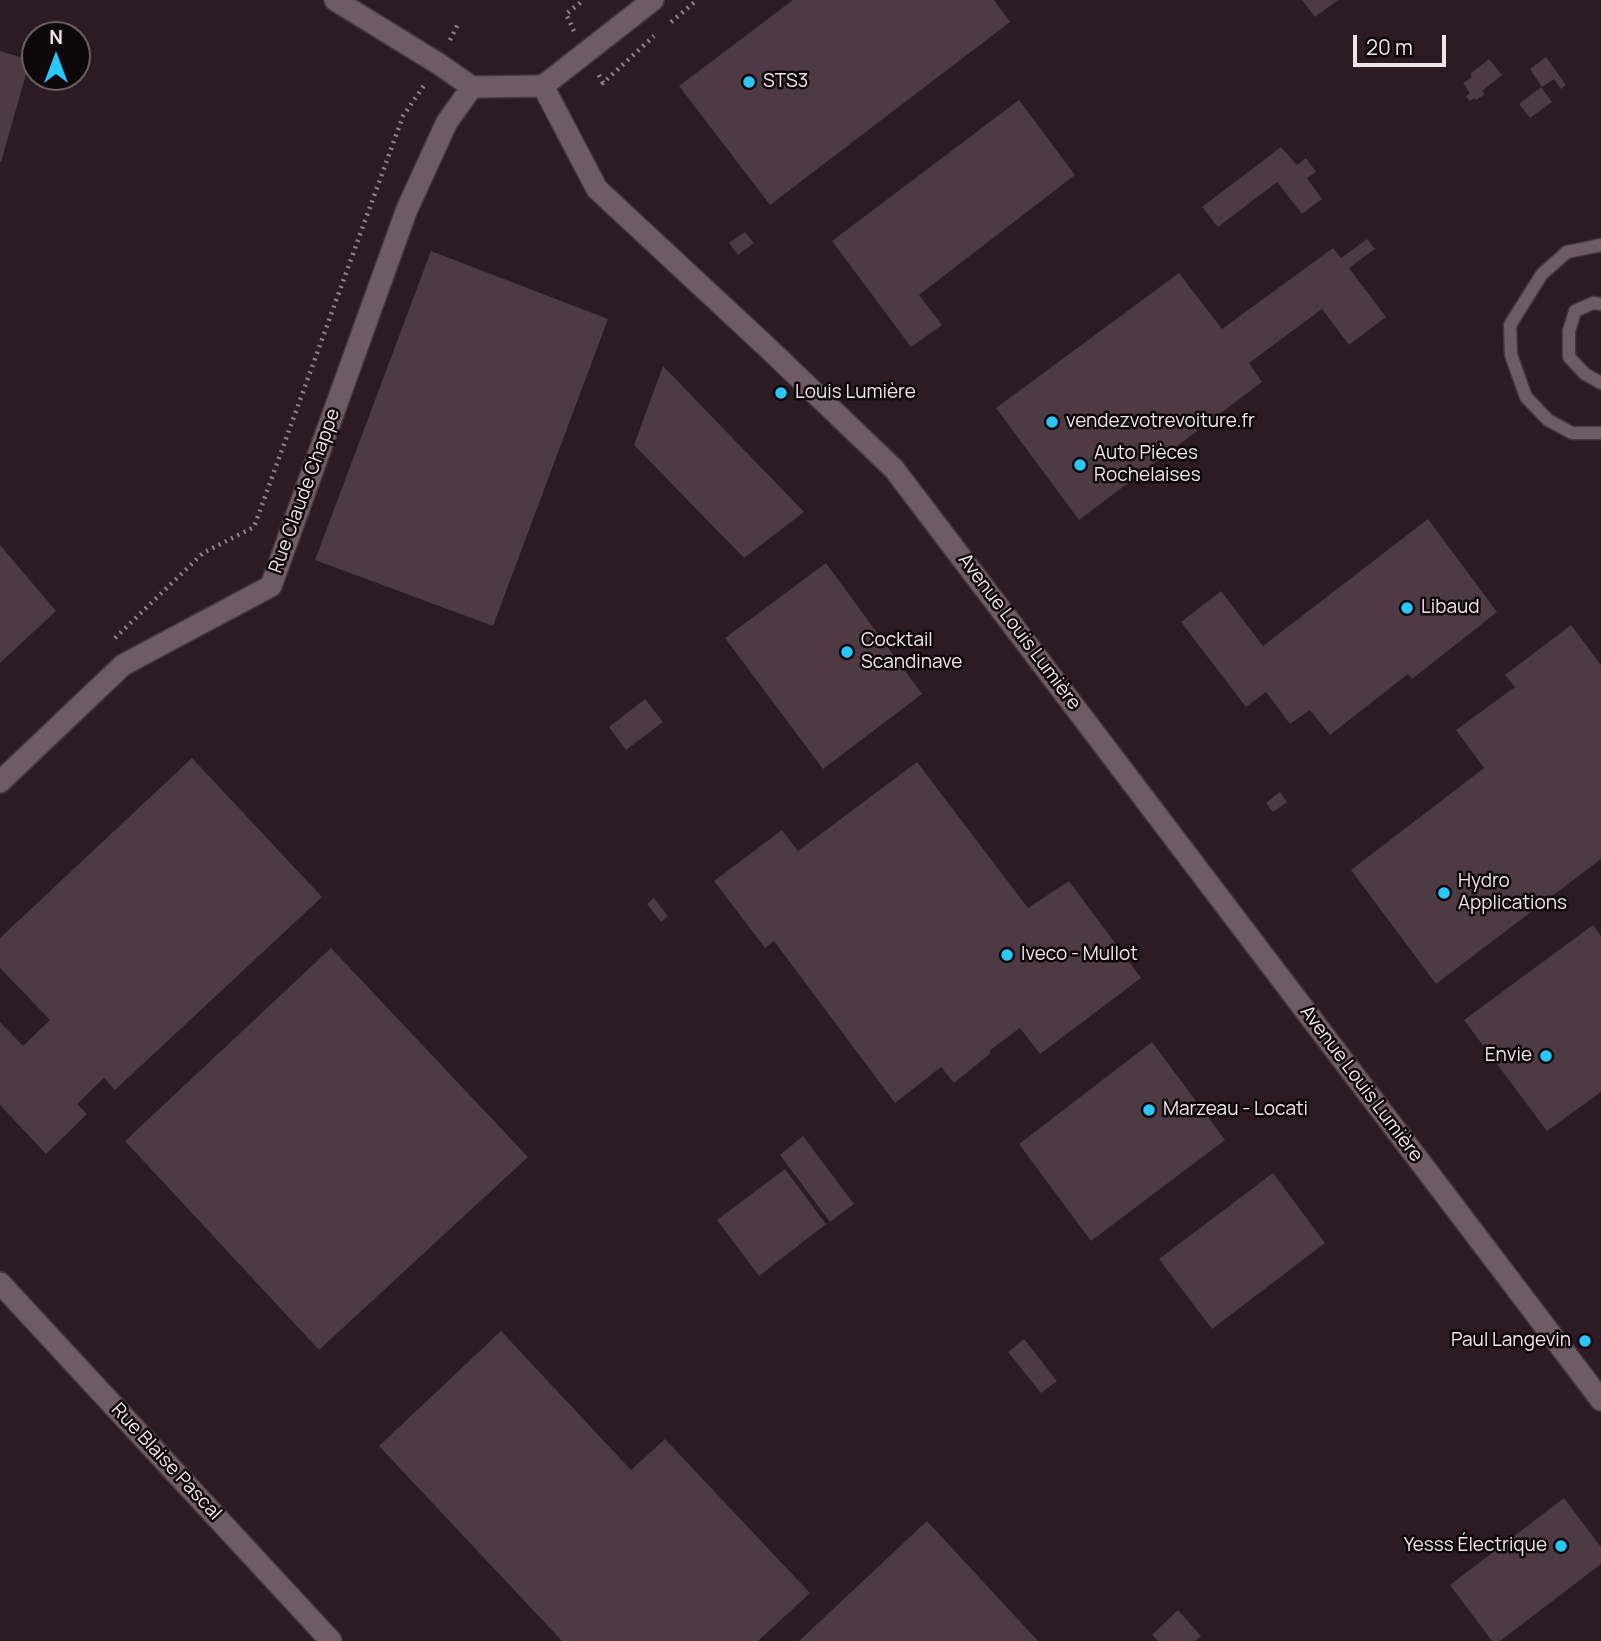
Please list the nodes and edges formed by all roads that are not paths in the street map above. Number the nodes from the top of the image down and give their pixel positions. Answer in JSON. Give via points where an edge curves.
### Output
{"nodes":[{"id":1,"x":335,"y":0,"type":"edge"},
{"id":2,"x":653,"y":0,"type":"edge"},
{"id":3,"x":543,"y":86,"type":"junction"},
{"id":4,"x":472,"y":87,"type":"junction"},
{"id":5,"x":1601,"y":245,"type":"edge"},
{"id":6,"x":1601,"y":304,"type":"edge"},
{"id":7,"x":1601,"y":383,"type":"edge"},
{"id":8,"x":1601,"y":433,"type":"edge"},
{"id":9,"x":0,"y":782,"type":"edge"},
{"id":10,"x":0,"y":1283,"type":"edge"},
{"id":11,"x":1601,"y":1400,"type":"edge"},
{"id":12,"x":331,"y":1641,"type":"edge"}],
"edges":[{"from":1,"to":4,"type":"street"},
{"from":2,"to":3,"type":"street"},
{"from":3,"to":4,"type":"street"},
{"from":3,"to":11,"type":"street","name":"Avenue Louis Lumière","via":[[597,189],[894,469]]},
{"from":4,"to":9,"type":"street","name":"Rue Claude Chappe","via":[[447,122],[407,209],[271,586],[123,665]]},
{"from":5,"to":8,"type":"lane","via":[[1567,252],[1559,259],[1542,274],[1510,325],[1511,355],[1527,397],[1548,420],[1572,433]]},
{"from":6,"to":7,"type":"lane","via":[[1575,311],[1569,331],[1569,357]]},
{"from":10,"to":12,"type":"street","name":"Rue Blaise Pascal"}]}
